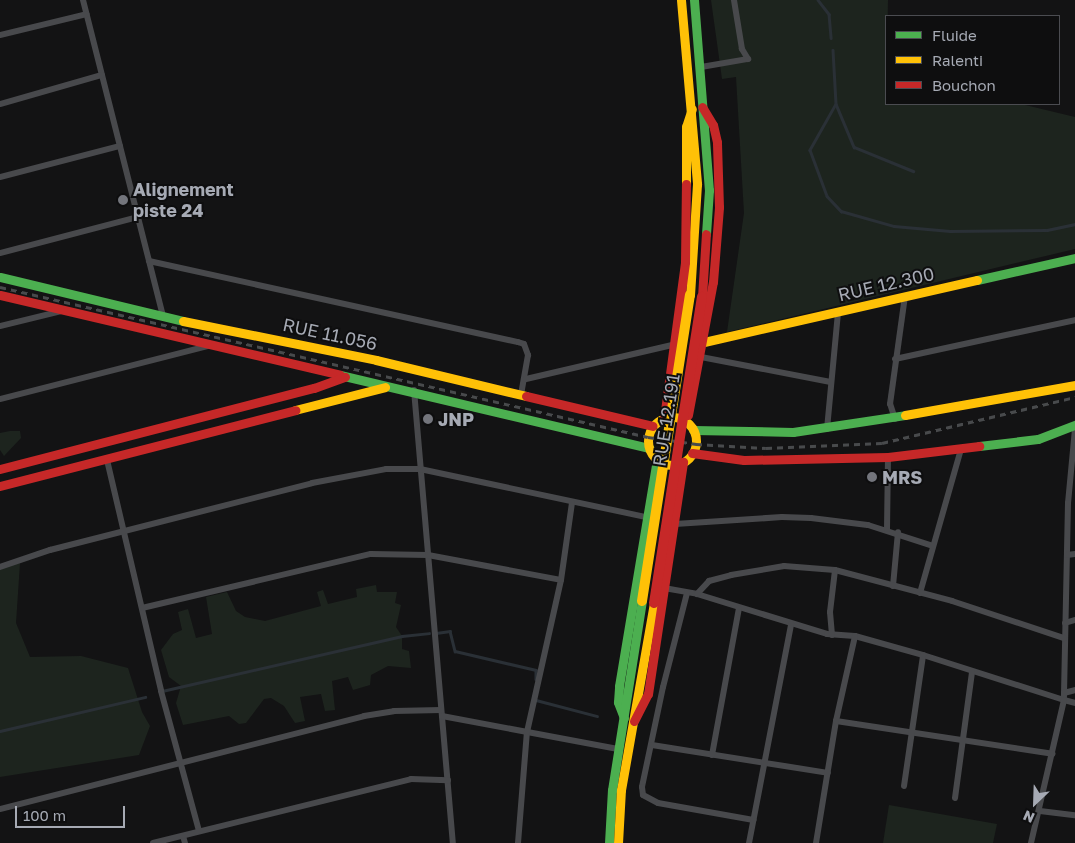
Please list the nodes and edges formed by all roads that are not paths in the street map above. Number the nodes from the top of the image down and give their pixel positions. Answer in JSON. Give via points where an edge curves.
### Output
{"nodes":[{"id":1,"x":83,"y":0,"type":"edge"},
{"id":2,"x":682,"y":0,"type":"edge"},
{"id":3,"x":694,"y":0,"type":"edge"},
{"id":4,"x":734,"y":0,"type":"edge"},
{"id":5,"x":87,"y":14,"type":"junction"},
{"id":6,"x":0,"y":35,"type":"edge"},
{"id":7,"x":701,"y":67,"type":"junction"},
{"id":8,"x":102,"y":75,"type":"junction"},
{"id":9,"x":0,"y":104,"type":"edge"},
{"id":10,"x":702,"y":107,"type":"junction"},
{"id":11,"x":692,"y":108,"type":"junction"},
{"id":12,"x":120,"y":146,"type":"junction"},
{"id":13,"x":0,"y":177,"type":"edge"},
{"id":14,"x":138,"y":217,"type":"junction"},
{"id":15,"x":0,"y":253,"type":"edge"},
{"id":16,"x":1075,"y":258,"type":"edge"},
{"id":17,"x":149,"y":261,"type":"junction"},
{"id":18,"x":0,"y":277,"type":"edge"},
{"id":19,"x":0,"y":295,"type":"edge"},
{"id":20,"x":905,"y":296,"type":"junction"},
{"id":21,"x":66,"y":310,"type":"junction"},
{"id":22,"x":838,"y":312,"type":"junction"},
{"id":23,"x":163,"y":317,"type":"junction"},
{"id":24,"x":1075,"y":320,"type":"edge"},
{"id":25,"x":0,"y":326,"type":"edge"},
{"id":26,"x":704,"y":342,"type":"junction"},
{"id":27,"x":672,"y":345,"type":"junction"},
{"id":28,"x":208,"y":346,"type":"junction"},
{"id":29,"x":701,"y":357,"type":"junction"},
{"id":30,"x":895,"y":359,"type":"junction"},
{"id":31,"x":345,"y":377,"type":"junction"},
{"id":32,"x":526,"y":378,"type":"junction"},
{"id":33,"x":831,"y":382,"type":"junction"},
{"id":34,"x":1075,"y":385,"type":"edge"},
{"id":35,"x":387,"y":386,"type":"junction"},
{"id":36,"x":414,"y":390,"type":"junction"},
{"id":37,"x":521,"y":394,"type":"junction"},
{"id":38,"x":0,"y":399,"type":"edge"},
{"id":39,"x":664,"y":418,"type":"junction"},
{"id":40,"x":895,"y":419,"type":"junction"},
{"id":41,"x":686,"y":421,"type":"junction"},
{"id":42,"x":653,"y":426,"type":"junction"},
{"id":43,"x":1075,"y":427,"type":"edge"},
{"id":44,"x":826,"y":429,"type":"junction"},
{"id":45,"x":693,"y":430,"type":"junction"},
{"id":46,"x":649,"y":448,"type":"junction"},
{"id":47,"x":961,"y":450,"type":"junction"},
{"id":48,"x":692,"y":453,"type":"junction"},
{"id":49,"x":888,"y":457,"type":"junction"},
{"id":50,"x":656,"y":459,"type":"junction"},
{"id":51,"x":107,"y":460,"type":"junction"},
{"id":52,"x":684,"y":462,"type":"junction"},
{"id":53,"x":0,"y":469,"type":"edge"},
{"id":54,"x":420,"y":469,"type":"junction"},
{"id":55,"x":0,"y":486,"type":"edge"},
{"id":56,"x":1072,"y":502,"type":"edge"},
{"id":57,"x":572,"y":503,"type":"junction"},
{"id":58,"x":645,"y":517,"type":"junction"},
{"id":59,"x":675,"y":524,"type":"junction"},
{"id":60,"x":887,"y":530,"type":"junction"},
{"id":61,"x":124,"y":531,"type":"junction"},
{"id":62,"x":898,"y":532,"type":"junction"},
{"id":63,"x":933,"y":546,"type":"junction"},
{"id":64,"x":1075,"y":554,"type":"edge"},
{"id":65,"x":428,"y":555,"type":"junction"},
{"id":66,"x":1066,"y":555,"type":"junction"},
{"id":67,"x":0,"y":567,"type":"edge"},
{"id":68,"x":835,"y":570,"type":"junction"},
{"id":69,"x":561,"y":580,"type":"junction"},
{"id":70,"x":893,"y":586,"type":"junction"},
{"id":71,"x":664,"y":588,"type":"junction"},
{"id":72,"x":687,"y":593,"type":"junction"},
{"id":73,"x":920,"y":593,"type":"junction"},
{"id":74,"x":697,"y":594,"type":"junction"},
{"id":75,"x":142,"y":608,"type":"junction"},
{"id":76,"x":739,"y":608,"type":"junction"},
{"id":77,"x":1075,"y":620,"type":"edge"},
{"id":78,"x":1065,"y":623,"type":"junction"},
{"id":79,"x":791,"y":624,"type":"junction"},
{"id":80,"x":832,"y":635,"type":"junction"},
{"id":81,"x":855,"y":636,"type":"junction"},
{"id":82,"x":1064,"y":638,"type":"junction"},
{"id":83,"x":923,"y":655,"type":"junction"},
{"id":84,"x":972,"y":672,"type":"junction"},
{"id":85,"x":1075,"y":690,"type":"edge"},
{"id":86,"x":1064,"y":696,"type":"junction"},
{"id":87,"x":1075,"y":703,"type":"edge"},
{"id":88,"x":442,"y":713,"type":"junction"},
{"id":89,"x":629,"y":719,"type":"junction"},
{"id":90,"x":836,"y":721,"type":"junction"},
{"id":91,"x":527,"y":732,"type":"junction"},
{"id":92,"x":912,"y":732,"type":"junction"},
{"id":93,"x":963,"y":738,"type":"junction"},
{"id":94,"x":652,"y":745,"type":"junction"},
{"id":95,"x":618,"y":749,"type":"junction"},
{"id":96,"x":1053,"y":754,"type":"junction"},
{"id":97,"x":712,"y":755,"type":"junction"},
{"id":98,"x":180,"y":762,"type":"junction"},
{"id":99,"x":766,"y":763,"type":"junction"},
{"id":100,"x":828,"y":773,"type":"junction"},
{"id":101,"x":448,"y":780,"type":"junction"},
{"id":102,"x":904,"y":786,"type":"dead end"},
{"id":103,"x":955,"y":798,"type":"dead end"},
{"id":104,"x":0,"y":809,"type":"edge"},
{"id":105,"x":1040,"y":811,"type":"junction"},
{"id":106,"x":1075,"y":815,"type":"edge"},
{"id":107,"x":753,"y":820,"type":"junction"},
{"id":108,"x":199,"y":831,"type":"junction"},
{"id":109,"x":183,"y":836,"type":"junction"},
{"id":110,"x":153,"y":843,"type":"edge"},
{"id":111,"x":185,"y":843,"type":"edge"},
{"id":112,"x":453,"y":843,"type":"edge"},
{"id":113,"x":518,"y":843,"type":"edge"},
{"id":114,"x":609,"y":843,"type":"edge"},
{"id":115,"x":618,"y":843,"type":"edge"},
{"id":116,"x":750,"y":843,"type":"edge"},
{"id":117,"x":816,"y":843,"type":"edge"},
{"id":118,"x":1031,"y":843,"type":"edge"}],
"edges":[{"from":1,"to":5,"type":"street"},
{"from":2,"to":11,"type":"main road","name":"RUE 12.191"},
{"from":3,"to":7,"type":"main road","name":"RUE 12.191"},
{"from":4,"to":7,"type":"street","via":[[742,49],[748,58]]},
{"from":5,"to":6,"type":"street"},
{"from":5,"to":8,"type":"street"},
{"from":7,"to":10,"type":"main road","name":"RUE 12.191"},
{"from":8,"to":9,"type":"street"},
{"from":8,"to":12,"type":"street"},
{"from":10,"to":26,"type":"main road","via":[[713,125],[717,142],[719,207]]},
{"from":10,"to":89,"type":"main road","name":"RUE 12.191","bridge":true,"via":[[709,190],[702,297],[654,603]]},
{"from":11,"to":27,"type":"main road","via":[[686,127],[685,262]]},
{"from":11,"to":89,"type":"main road","name":"RUE 12.191","bridge":true,"via":[[698,184],[690,295],[642,600]]},
{"from":12,"to":13,"type":"street"},
{"from":12,"to":14,"type":"street"},
{"from":14,"to":15,"type":"street"},
{"from":14,"to":17,"type":"street"},
{"from":16,"to":20,"type":"main road","name":"RUE 12.300"},
{"from":17,"to":23,"type":"street"},
{"from":17,"to":32,"type":"street","via":[[518,342],[524,344],[528,355]]},
{"from":18,"to":23,"type":"main road","name":"RUE 11.056"},
{"from":19,"to":21,"type":"main road"},
{"from":20,"to":22,"type":"main road","name":"RUE 12.300"},
{"from":20,"to":30,"type":"street"},
{"from":21,"to":25,"type":"street"},
{"from":21,"to":28,"type":"main road"},
{"from":22,"to":26,"type":"main road","name":"RUE 12.300"},
{"from":22,"to":33,"type":"street"},
{"from":23,"to":37,"type":"main road","name":"RUE 11.056"},
{"from":24,"to":30,"type":"street"},
{"from":26,"to":29,"type":"main road"},
{"from":27,"to":32,"type":"street"},
{"from":27,"to":39,"type":"main road"},
{"from":28,"to":31,"type":"main road"},
{"from":28,"to":38,"type":"street"},
{"from":29,"to":33,"type":"street"},
{"from":29,"to":41,"type":"main road"},
{"from":30,"to":40,"type":"street","via":[[890,404]]},
{"from":31,"to":35,"type":"main road"},
{"from":31,"to":53,"type":"main road","via":[[295,393]]},
{"from":32,"to":37,"type":"street"},
{"from":33,"to":44,"type":"street"},
{"from":34,"to":40,"type":"main road"},
{"from":35,"to":36,"type":"main road"},
{"from":35,"to":51,"type":"main road"},
{"from":36,"to":46,"type":"main road"},
{"from":36,"to":54,"type":"street"},
{"from":37,"to":42,"type":"main road","name":"RUE 11.056"},
{"from":39,"to":41,"type":"main road"},
{"from":39,"to":42,"type":"main road"},
{"from":40,"to":44,"type":"main road"},
{"from":41,"to":45,"type":"main road"},
{"from":42,"to":46,"type":"main road","via":[[648,437]]},
{"from":43,"to":47,"type":"main road","via":[[1038,438]]},
{"from":43,"to":56,"type":"street"},
{"from":44,"to":45,"type":"main road"},
{"from":45,"to":48,"type":"main road","via":[[696,440]]},
{"from":46,"to":50,"type":"main road"},
{"from":47,"to":49,"type":"main road"},
{"from":47,"to":63,"type":"street"},
{"from":48,"to":49,"type":"main road","via":[[744,460]]},
{"from":48,"to":52,"type":"main road"},
{"from":49,"to":60,"type":"street"},
{"from":50,"to":52,"type":"main road","via":[[670,464]]},
{"from":50,"to":58,"type":"main road"},
{"from":51,"to":55,"type":"main road"},
{"from":51,"to":61,"type":"street"},
{"from":52,"to":59,"type":"main road"},
{"from":54,"to":57,"type":"street"},
{"from":54,"to":61,"type":"street","via":[[362,471]]},
{"from":54,"to":65,"type":"street"},
{"from":56,"to":66,"type":"street"},
{"from":57,"to":58,"type":"street"},
{"from":57,"to":69,"type":"street"},
{"from":58,"to":89,"type":"main road","via":[[619,686],[618,702]]},
{"from":59,"to":60,"type":"street","via":[[782,517]]},
{"from":59,"to":71,"type":"main road"},
{"from":60,"to":62,"type":"street"},
{"from":61,"to":67,"type":"street"},
{"from":61,"to":75,"type":"street"},
{"from":62,"to":63,"type":"street"},
{"from":62,"to":70,"type":"street"},
{"from":63,"to":73,"type":"street"},
{"from":64,"to":66,"type":"street"},
{"from":65,"to":69,"type":"street"},
{"from":65,"to":75,"type":"street","via":[[371,554]]},
{"from":65,"to":88,"type":"street"},
{"from":66,"to":78,"type":"street"},
{"from":68,"to":70,"type":"street"},
{"from":68,"to":74,"type":"street","via":[[784,566],[731,574],[710,581]]},
{"from":68,"to":80,"type":"street","via":[[830,612]]},
{"from":69,"to":91,"type":"street"},
{"from":70,"to":73,"type":"street"},
{"from":71,"to":72,"type":"street"},
{"from":71,"to":89,"type":"main road","via":[[646,700]]},
{"from":72,"to":74,"type":"street"},
{"from":72,"to":94,"type":"street"},
{"from":73,"to":82,"type":"street"},
{"from":74,"to":76,"type":"street"},
{"from":75,"to":98,"type":"street"},
{"from":76,"to":79,"type":"street"},
{"from":76,"to":97,"type":"street"},
{"from":77,"to":78,"type":"street"},
{"from":78,"to":82,"type":"street"},
{"from":79,"to":80,"type":"street"},
{"from":79,"to":99,"type":"street"},
{"from":80,"to":81,"type":"street"},
{"from":81,"to":83,"type":"street"},
{"from":81,"to":90,"type":"street"},
{"from":82,"to":86,"type":"street"},
{"from":83,"to":84,"type":"street"},
{"from":83,"to":92,"type":"street"},
{"from":84,"to":86,"type":"street"},
{"from":84,"to":93,"type":"street"},
{"from":85,"to":86,"type":"street"},
{"from":86,"to":87,"type":"street"},
{"from":86,"to":96,"type":"street"},
{"from":88,"to":91,"type":"street"},
{"from":88,"to":98,"type":"street","via":[[380,712]]},
{"from":88,"to":101,"type":"street"},
{"from":89,"to":95,"type":"main road","name":"RUE 12.191"},
{"from":89,"to":115,"type":"main road","name":"RUE 12.191"},
{"from":90,"to":92,"type":"street"},
{"from":90,"to":100,"type":"street"},
{"from":91,"to":95,"type":"street"},
{"from":91,"to":113,"type":"street"},
{"from":92,"to":93,"type":"street"},
{"from":92,"to":102,"type":"street"},
{"from":93,"to":96,"type":"street"},
{"from":93,"to":103,"type":"street"},
{"from":94,"to":97,"type":"street"},
{"from":94,"to":107,"type":"street","via":[[642,787],[648,800]]},
{"from":95,"to":114,"type":"main road","name":"RUE 12.191","via":[[608,816]]},
{"from":96,"to":105,"type":"street"},
{"from":97,"to":99,"type":"street"},
{"from":98,"to":104,"type":"street"},
{"from":98,"to":108,"type":"street"},
{"from":99,"to":100,"type":"street"},
{"from":99,"to":107,"type":"street"},
{"from":100,"to":117,"type":"street"},
{"from":101,"to":108,"type":"street","via":[[411,779]]},
{"from":101,"to":112,"type":"street"},
{"from":105,"to":106,"type":"street"},
{"from":105,"to":118,"type":"street"},
{"from":107,"to":116,"type":"street"},
{"from":108,"to":109,"type":"street"},
{"from":109,"to":110,"type":"street"},
{"from":109,"to":111,"type":"street"}]}
